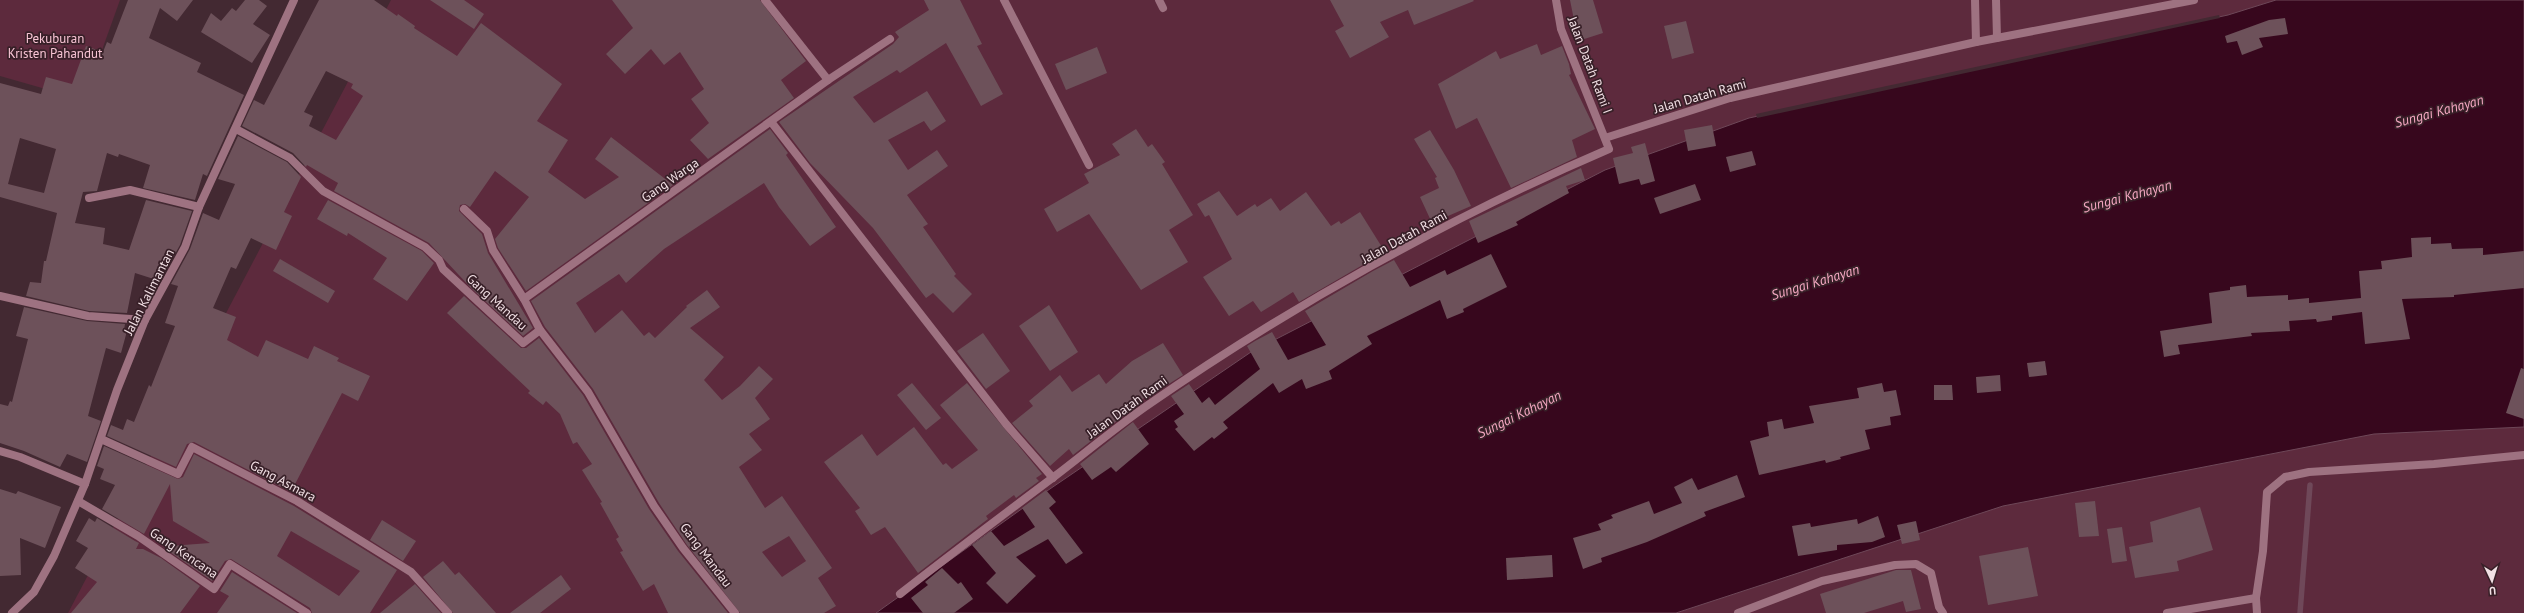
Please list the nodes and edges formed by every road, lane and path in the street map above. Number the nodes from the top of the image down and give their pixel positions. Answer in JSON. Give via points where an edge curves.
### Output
{"nodes":[{"id":1,"x":294,"y":0,"type":"edge"},
{"id":2,"x":765,"y":0,"type":"edge"},
{"id":3,"x":1004,"y":0,"type":"edge"},
{"id":4,"x":1556,"y":0,"type":"edge"},
{"id":5,"x":1975,"y":0,"type":"edge"},
{"id":6,"x":1996,"y":0,"type":"edge"},
{"id":7,"x":2194,"y":0,"type":"edge"},
{"id":8,"x":1997,"y":38,"type":"junction"},
{"id":9,"x":890,"y":39,"type":"dead end"},
{"id":10,"x":1976,"y":42,"type":"junction"},
{"id":11,"x":828,"y":80,"type":"junction"},
{"id":12,"x":772,"y":122,"type":"junction"},
{"id":13,"x":236,"y":129,"type":"junction"},
{"id":14,"x":1605,"y":138,"type":"junction"},
{"id":15,"x":1089,"y":165,"type":"dead end"},
{"id":16,"x":89,"y":198,"type":"dead end"},
{"id":17,"x":199,"y":207,"type":"junction"},
{"id":18,"x":464,"y":209,"type":"dead end"},
{"id":19,"x":0,"y":296,"type":"edge"},
{"id":20,"x":524,"y":299,"type":"junction"},
{"id":21,"x":145,"y":320,"type":"junction"},
{"id":22,"x":540,"y":330,"type":"junction"},
{"id":23,"x":101,"y":440,"type":"junction"},
{"id":24,"x":0,"y":450,"type":"edge"},
{"id":25,"x":2524,"y":454,"type":"edge"},
{"id":26,"x":1053,"y":478,"type":"junction"},
{"id":27,"x":84,"y":484,"type":"junction"},
{"id":28,"x":78,"y":501,"type":"junction"},
{"id":29,"x":900,"y":594,"type":"dead end"},
{"id":30,"x":2256,"y":598,"type":"junction"},
{"id":31,"x":12,"y":613,"type":"edge"},
{"id":32,"x":307,"y":613,"type":"edge"},
{"id":33,"x":448,"y":613,"type":"edge"},
{"id":34,"x":735,"y":613,"type":"edge"},
{"id":35,"x":1738,"y":613,"type":"edge"},
{"id":36,"x":1944,"y":613,"type":"edge"},
{"id":37,"x":2167,"y":613,"type":"edge"},
{"id":38,"x":2257,"y":613,"type":"edge"}],
"edges":[{"from":1,"to":13,"type":"street","name":"Jalan Kalimantan"},
{"from":2,"to":11,"type":"street"},
{"from":3,"to":15,"type":"street"},
{"from":4,"to":14,"type":"street","name":"Jalan Datah Rami I","via":[[1561,29]]},
{"from":5,"to":10,"type":"street"},
{"from":6,"to":8,"type":"street"},
{"from":7,"to":8,"type":"street","name":"Jalan Datah Rami"},
{"from":8,"to":10,"type":"street","name":"Jalan Datah Rami"},
{"from":9,"to":11,"type":"street","name":"Gang Warga"},
{"from":10,"to":14,"type":"street","name":"Jalan Datah Rami","via":[[1730,98]]},
{"from":11,"to":12,"type":"street","name":"Gang Warga"},
{"from":12,"to":20,"type":"street","name":"Gang Warga"},
{"from":12,"to":26,"type":"street","via":[[1006,424]]},
{"from":13,"to":17,"type":"street","name":"Jalan Kalimantan"},
{"from":13,"to":22,"type":"street","name":"Gang Mandau","via":[[290,158],[323,191],[388,224],[425,247],[439,260],[443,269],[523,342]]},
{"from":14,"to":26,"type":"street","name":"Jalan Datah Rami","via":[[1609,149],[1550,174],[1454,223],[1333,289],[1246,341],[1144,408]]},
{"from":16,"to":17,"type":"street","via":[[130,190]]},
{"from":17,"to":21,"type":"street","name":"Jalan Kalimantan","via":[[185,248]]},
{"from":18,"to":20,"type":"street","via":[[487,231],[493,250]]},
{"from":19,"to":21,"type":"street","via":[[88,316]]},
{"from":20,"to":22,"type":"street"},
{"from":21,"to":23,"type":"street","name":"Jalan Kalimantan"},
{"from":22,"to":34,"type":"street","name":"Gang Mandau","via":[[588,392],[654,506],[683,548]]},
{"from":23,"to":27,"type":"street","name":"Jalan Kalimantan"},
{"from":23,"to":33,"type":"street","name":"Gang Asmara","via":[[178,474],[192,447],[297,501],[411,572]]},
{"from":24,"to":27,"type":"street"},
{"from":25,"to":30,"type":"street","via":[[2434,464],[2309,472],[2285,477],[2267,492],[2263,551]]},
{"from":26,"to":29,"type":"street","name":"Jalan Datah Rami"},
{"from":27,"to":28,"type":"street","name":"Jalan Kalimantan"},
{"from":28,"to":31,"type":"street","name":"Jalan Kalimantan","via":[[54,556],[34,592]]},
{"from":28,"to":32,"type":"street","name":"Gang Kencana","via":[[138,536],[214,589],[230,564]]},
{"from":30,"to":37,"type":"street"},
{"from":30,"to":38,"type":"street"},
{"from":35,"to":36,"type":"street","via":[[1822,581],[1895,565],[1916,564],[1931,574],[1939,607]]}]}
